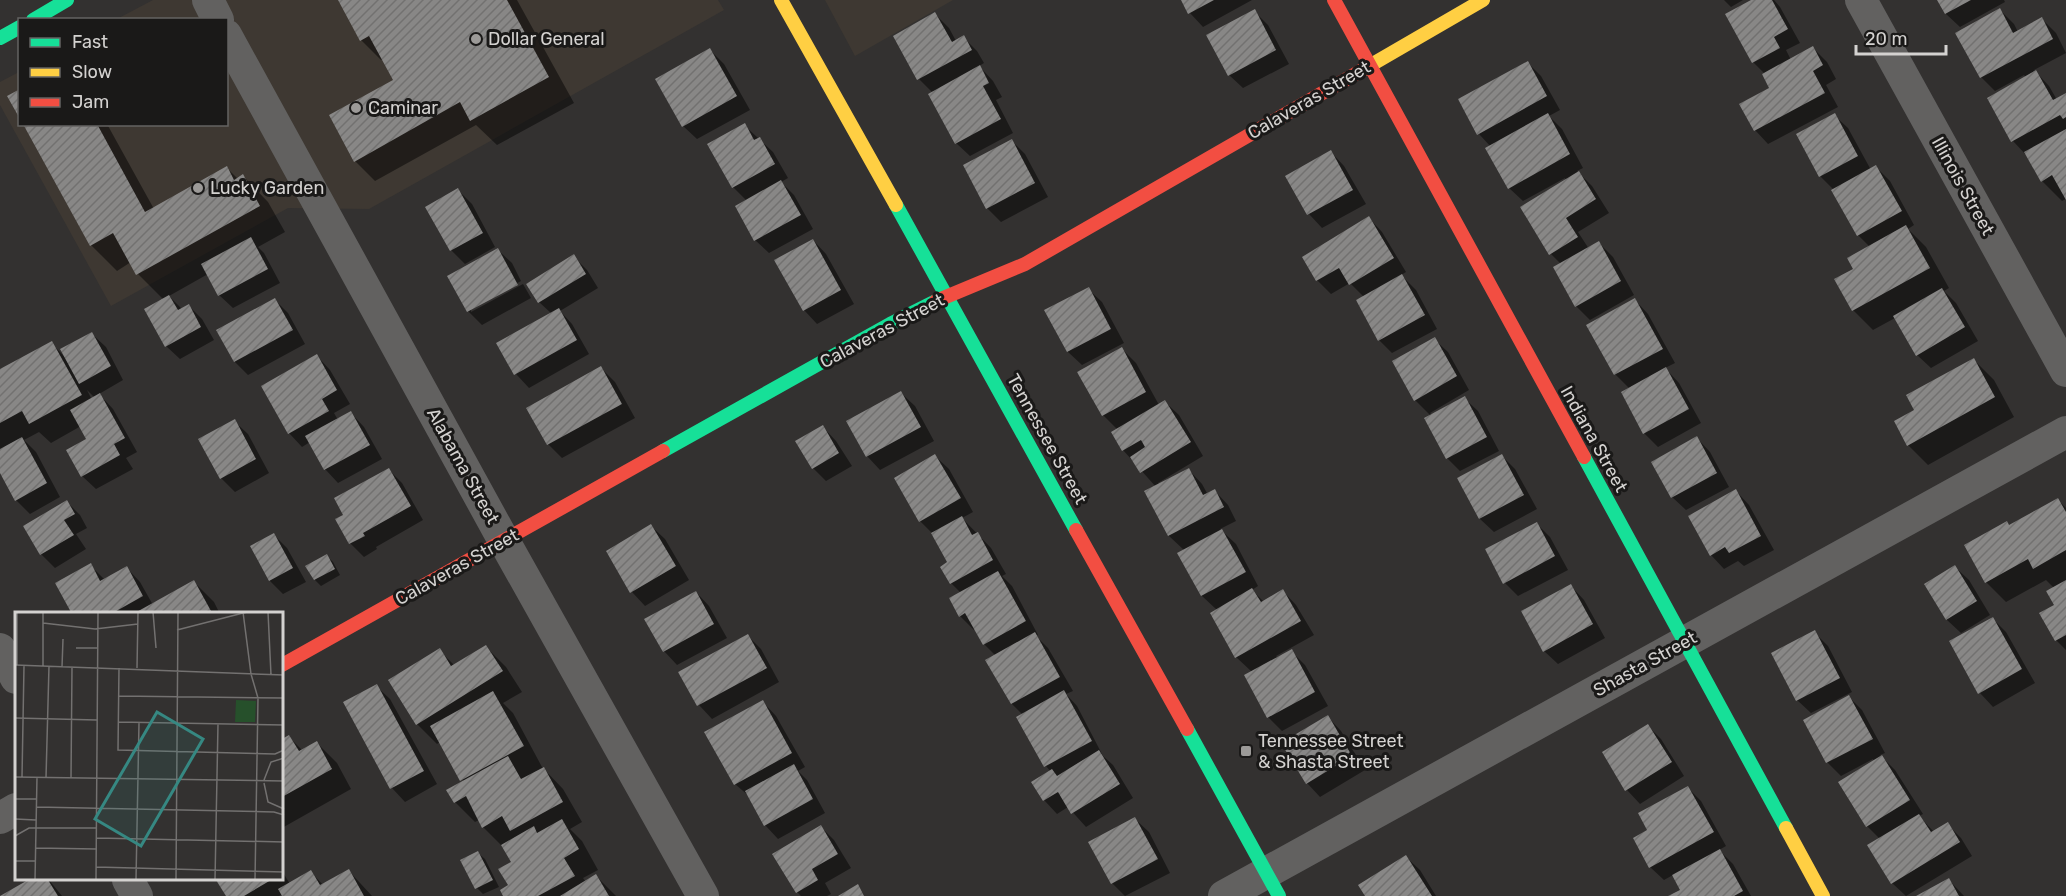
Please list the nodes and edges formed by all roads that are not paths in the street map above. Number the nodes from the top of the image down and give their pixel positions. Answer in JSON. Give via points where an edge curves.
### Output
{"nodes":[{"id":1,"x":67,"y":0,"type":"edge"},
{"id":2,"x":207,"y":0,"type":"edge"},
{"id":3,"x":781,"y":0,"type":"edge"},
{"id":4,"x":1334,"y":0,"type":"edge"},
{"id":5,"x":1483,"y":0,"type":"edge"},
{"id":6,"x":1861,"y":0,"type":"edge"},
{"id":7,"x":36,"y":18,"type":"edge"},
{"id":8,"x":217,"y":18,"type":"edge"},
{"id":9,"x":18,"y":28,"type":"edge"},
{"id":10,"x":0,"y":39,"type":"edge"},
{"id":11,"x":228,"y":39,"type":"edge"},
{"id":12,"x":1370,"y":65,"type":"junction"},
{"id":13,"x":947,"y":296,"type":"junction"},
{"id":14,"x":2066,"y":371,"type":"edge"},
{"id":15,"x":2066,"y":432,"type":"edge"},
{"id":16,"x":504,"y":541,"type":"junction"},
{"id":17,"x":1684,"y":642,"type":"junction"},
{"id":18,"x":0,"y":648,"type":"edge"},
{"id":19,"x":284,"y":664,"type":"edge"},
{"id":20,"x":15,"y":676,"type":"edge"},
{"id":21,"x":15,"y":810,"type":"edge"},
{"id":22,"x":0,"y":818,"type":"edge"},
{"id":23,"x":129,"y":881,"type":"edge"},
{"id":24,"x":1272,"y":884,"type":"edge"},
{"id":25,"x":137,"y":896,"type":"edge"},
{"id":26,"x":703,"y":896,"type":"edge"},
{"id":27,"x":1224,"y":896,"type":"edge"},
{"id":28,"x":1823,"y":896,"type":"edge"}],
"edges":[{"from":1,"to":7,"type":"street"},
{"from":2,"to":8,"type":"street"},
{"from":3,"to":13,"type":"street","name":"Tennessee Street"},
{"from":4,"to":12,"type":"street","name":"Indiana Street"},
{"from":5,"to":12,"type":"street","name":"Calaveras Street"},
{"from":6,"to":14,"type":"street","name":"Illinois Street"},
{"from":9,"to":10,"type":"street"},
{"from":11,"to":16,"type":"street","name":"Alabama Street"},
{"from":12,"to":13,"type":"street","name":"Calaveras Street","via":[[1025,264]]},
{"from":12,"to":17,"type":"street","name":"Indiana Street"},
{"from":13,"to":16,"type":"street","name":"Calaveras Street","via":[[890,324]]},
{"from":13,"to":24,"type":"street","name":"Tennessee Street"},
{"from":15,"to":17,"type":"street","name":"Shasta Street"},
{"from":16,"to":19,"type":"street","name":"Calaveras Street"},
{"from":16,"to":26,"type":"street","name":"Alabama Street"},
{"from":17,"to":24,"type":"street","name":"Shasta Street"},
{"from":17,"to":28,"type":"street","name":"Indiana Street"},
{"from":18,"to":20,"type":"street"},
{"from":21,"to":22,"type":"street"},
{"from":23,"to":25,"type":"street"},
{"from":24,"to":27,"type":"street","name":"Shasta Street"}]}
